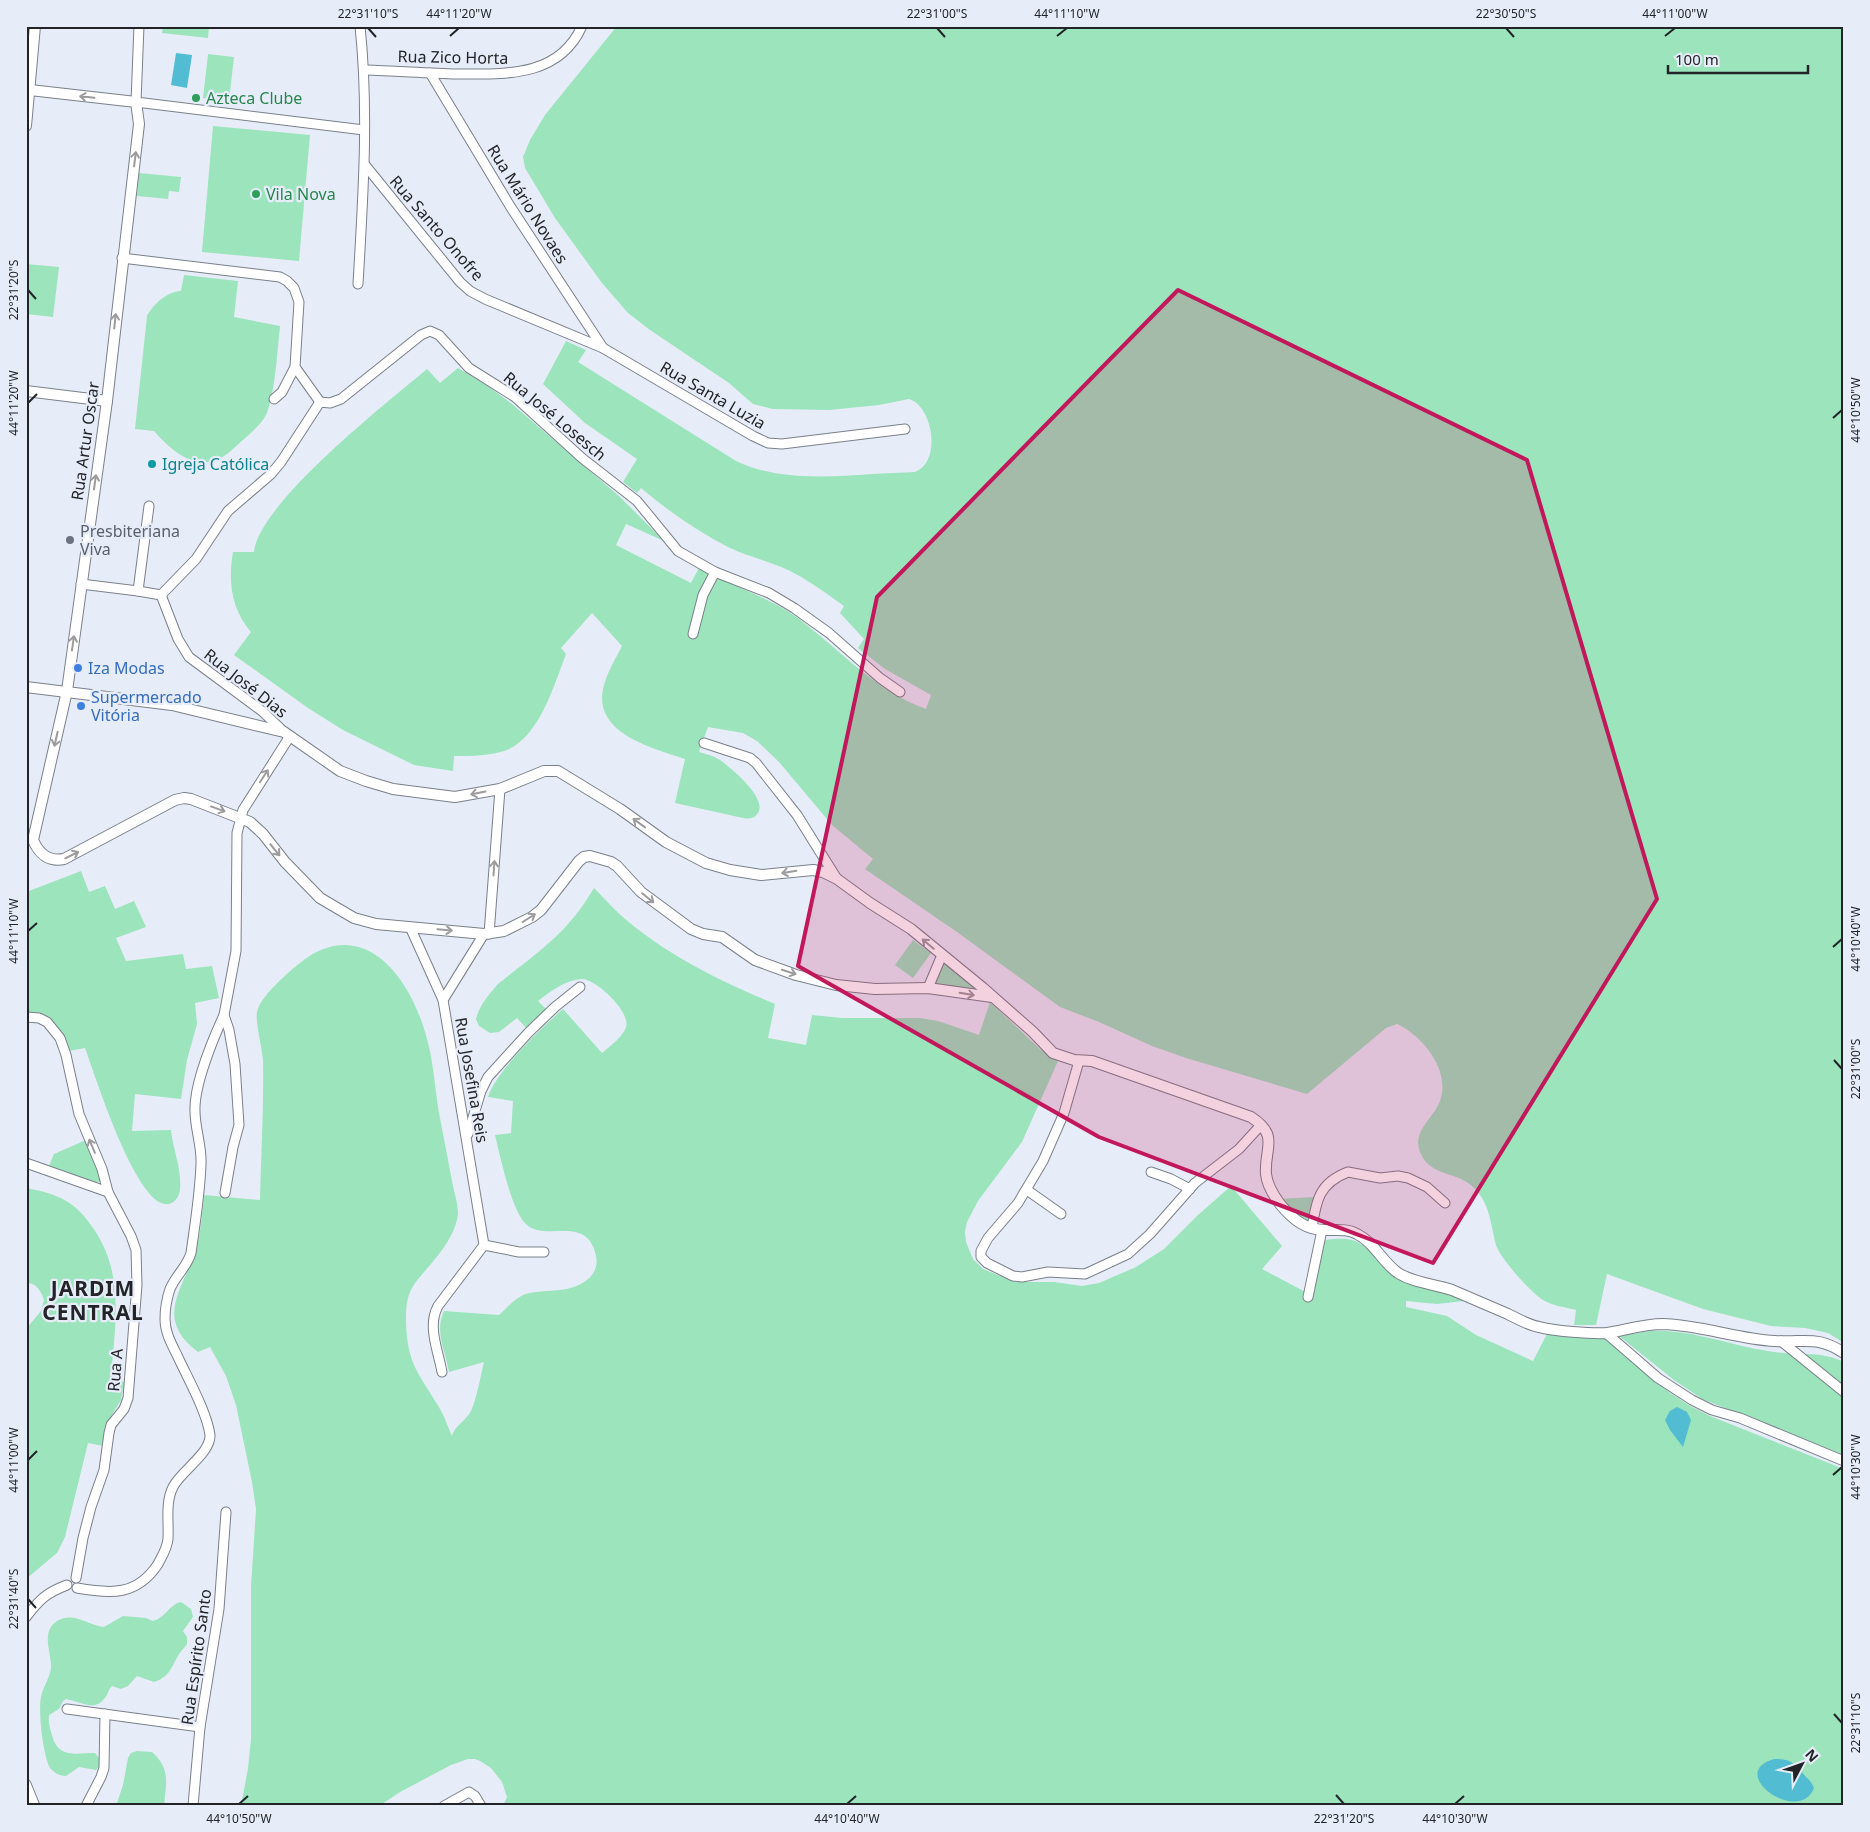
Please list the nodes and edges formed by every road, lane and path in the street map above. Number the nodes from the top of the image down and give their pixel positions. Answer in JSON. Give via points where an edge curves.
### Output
{"nodes":[{"id":1,"x":35,"y":26,"type":"edge"},
{"id":2,"x":138,"y":26,"type":"edge"},
{"id":3,"x":360,"y":26,"type":"edge"},
{"id":4,"x":582,"y":26,"type":"edge"},
{"id":5,"x":364,"y":70,"type":"junction"},
{"id":6,"x":430,"y":73,"type":"junction"},
{"id":7,"x":30,"y":90,"type":"junction"},
{"id":8,"x":136,"y":102,"type":"junction"},
{"id":9,"x":26,"y":126,"type":"edge"},
{"id":10,"x":364,"y":130,"type":"junction"},
{"id":11,"x":365,"y":165,"type":"junction"},
{"id":12,"x":122,"y":258,"type":"junction"},
{"id":13,"x":358,"y":284,"type":"dead end"},
{"id":14,"x":603,"y":348,"type":"junction"},
{"id":15,"x":295,"y":368,"type":"junction"},
{"id":16,"x":26,"y":392,"type":"edge"},
{"id":17,"x":274,"y":399,"type":"dead end"},
{"id":18,"x":106,"y":401,"type":"junction"},
{"id":19,"x":320,"y":402,"type":"junction"},
{"id":20,"x":905,"y":429,"type":"dead end"},
{"id":21,"x":149,"y":506,"type":"dead end"},
{"id":22,"x":714,"y":572,"type":"junction"},
{"id":23,"x":81,"y":584,"type":"junction"},
{"id":24,"x":138,"y":591,"type":"junction"},
{"id":25,"x":161,"y":595,"type":"junction"},
{"id":26,"x":692,"y":634,"type":"dead end"},
{"id":27,"x":26,"y":687,"type":"edge"},
{"id":28,"x":67,"y":691,"type":"junction"},
{"id":29,"x":900,"y":692,"type":"dead end"},
{"id":30,"x":287,"y":734,"type":"junction"},
{"id":31,"x":704,"y":743,"type":"dead end"},
{"id":32,"x":500,"y":789,"type":"junction"},
{"id":33,"x":240,"y":817,"type":"junction"},
{"id":34,"x":30,"y":843,"type":"edge"},
{"id":35,"x":837,"y":879,"type":"junction"},
{"id":36,"x":410,"y":927,"type":"junction"},
{"id":37,"x":486,"y":934,"type":"junction"},
{"id":38,"x":942,"y":955,"type":"junction"},
{"id":39,"x":580,"y":987,"type":"dead end"},
{"id":40,"x":928,"y":988,"type":"junction"},
{"id":41,"x":992,"y":997,"type":"junction"},
{"id":42,"x":444,"y":1000,"type":"junction"},
{"id":43,"x":224,"y":1015,"type":"junction"},
{"id":44,"x":26,"y":1016,"type":"edge"},
{"id":45,"x":1079,"y":1061,"type":"junction"},
{"id":46,"x":1260,"y":1125,"type":"junction"},
{"id":47,"x":467,"y":1136,"type":"junction"},
{"id":48,"x":26,"y":1163,"type":"edge"},
{"id":49,"x":1151,"y":1172,"type":"dead end"},
{"id":50,"x":1190,"y":1189,"type":"junction"},
{"id":51,"x":1027,"y":1190,"type":"junction"},
{"id":52,"x":108,"y":1192,"type":"junction"},
{"id":53,"x":225,"y":1193,"type":"dead end"},
{"id":54,"x":1444,"y":1203,"type":"dead end"},
{"id":55,"x":1061,"y":1214,"type":"dead end"},
{"id":56,"x":1317,"y":1229,"type":"junction"},
{"id":57,"x":484,"y":1245,"type":"junction"},
{"id":58,"x":544,"y":1252,"type":"dead end"},
{"id":59,"x":1308,"y":1297,"type":"dead end"},
{"id":60,"x":1600,"y":1333,"type":"junction"},
{"id":61,"x":1781,"y":1341,"type":"junction"},
{"id":62,"x":1844,"y":1353,"type":"edge"},
{"id":63,"x":442,"y":1372,"type":"dead end"},
{"id":64,"x":1844,"y":1392,"type":"edge"},
{"id":65,"x":1844,"y":1461,"type":"edge"},
{"id":66,"x":226,"y":1512,"type":"dead end"},
{"id":67,"x":76,"y":1578,"type":"junction"},
{"id":68,"x":67,"y":1585,"type":"junction"},
{"id":69,"x":77,"y":1588,"type":"junction"},
{"id":70,"x":26,"y":1617,"type":"edge"},
{"id":71,"x":67,"y":1709,"type":"dead end"},
{"id":72,"x":105,"y":1714,"type":"junction"},
{"id":73,"x":200,"y":1727,"type":"junction"},
{"id":74,"x":26,"y":1784,"type":"edge"},
{"id":75,"x":35,"y":1806,"type":"edge"},
{"id":76,"x":86,"y":1806,"type":"edge"},
{"id":77,"x":193,"y":1806,"type":"edge"},
{"id":78,"x":444,"y":1806,"type":"edge"},
{"id":79,"x":481,"y":1806,"type":"edge"}],
"edges":[{"from":1,"to":7,"type":"street"},
{"from":2,"to":8,"type":"street"},
{"from":3,"to":5,"type":"street"},
{"from":4,"to":6,"type":"street","name":"Rua Zico Horta","via":[[575,39],[560,54],[529,70],[508,74]]},
{"from":5,"to":6,"type":"street","name":"Rua Zico Horta"},
{"from":5,"to":10,"type":"street"},
{"from":6,"to":14,"type":"street","name":"Rua Mário Novaes","via":[[510,206]]},
{"from":8,"to":7,"type":"street","one_way":true},
{"from":7,"to":9,"type":"street"},
{"from":8,"to":10,"type":"street"},
{"from":12,"to":8,"type":"street","name":"Rua Artur Oscar","one_way":true,"via":[[139,124]]},
{"from":10,"to":11,"type":"street"},
{"from":11,"to":13,"type":"street"},
{"from":11,"to":14,"type":"street","name":"Rua Santo Onofre","via":[[470,291]]},
{"from":12,"to":15,"type":"street","via":[[284,279],[294,288],[299,302]]},
{"from":18,"to":12,"type":"street","name":"Rua Artur Oscar","one_way":true},
{"from":14,"to":20,"type":"street","name":"Rua Santa Luzia","via":[[768,443]]},
{"from":15,"to":17,"type":"street","via":[[282,392]]},
{"from":15,"to":19,"type":"street"},
{"from":16,"to":18,"type":"street"},
{"from":23,"to":18,"type":"street","name":"Rua Artur Oscar","one_way":true},
{"from":19,"to":22,"type":"street","name":"Rua José Losesch","via":[[341,399],[421,335],[433,331],[469,368],[515,397],[582,458],[637,501],[678,551]]},
{"from":19,"to":25,"type":"street","via":[[281,462],[228,511],[196,560]]},
{"from":21,"to":24,"type":"street"},
{"from":22,"to":26,"type":"street","via":[[703,595]]},
{"from":22,"to":29,"type":"street","name":"Rua José Losesch","via":[[760,589],[794,608]]},
{"from":23,"to":24,"type":"street"},
{"from":28,"to":23,"type":"street","name":"Rua Artur Oscar","one_way":true},
{"from":24,"to":25,"type":"street"},
{"from":25,"to":30,"type":"street","name":"Rua José Dias","via":[[178,638],[193,660],[262,711]]},
{"from":27,"to":28,"type":"street"},
{"from":28,"to":30,"type":"street","via":[[172,706]]},
{"from":28,"to":34,"type":"street","name":"Rua Artur Oscar","one_way":true},
{"from":32,"to":30,"type":"street","one_way":true,"via":[[455,797],[393,789],[340,771]]},
{"from":33,"to":30,"type":"street","one_way":true},
{"from":31,"to":35,"type":"street","via":[[750,758],[756,763],[797,815]]},
{"from":35,"to":32,"type":"street","one_way":true,"via":[[813,870],[761,875],[706,863],[666,842],[558,771],[544,771]]},
{"from":37,"to":32,"type":"street","one_way":true},
{"from":34,"to":33,"type":"street","one_way":true,"via":[[45,857],[64,859],[165,804],[184,798]]},
{"from":33,"to":36,"type":"street","one_way":true,"via":[[256,827],[304,883],[333,907],[354,918],[376,924]]},
{"from":33,"to":43,"type":"street","via":[[237,833],[236,951]]},
{"from":38,"to":35,"type":"street","one_way":true,"via":[[911,929]]},
{"from":36,"to":37,"type":"street","one_way":true},
{"from":36,"to":42,"type":"street","name":"Rua Josefina Reis"},
{"from":37,"to":40,"type":"street","one_way":true,"via":[[504,931],[532,917],[554,895],[579,861],[590,856],[617,866],[640,892],[691,930],[722,937],[760,962],[836,984]]},
{"from":37,"to":42,"type":"street"},
{"from":38,"to":40,"type":"street"},
{"from":38,"to":41,"type":"street"},
{"from":39,"to":47,"type":"street","via":[[528,1033],[488,1077]]},
{"from":40,"to":41,"type":"street","one_way":true},
{"from":41,"to":45,"type":"street","via":[[1053,1053]]},
{"from":42,"to":47,"type":"street","name":"Rua Josefina Reis"},
{"from":43,"to":53,"type":"street","via":[[235,1064],[239,1125]]},
{"from":43,"to":69,"type":"street","via":[[210,1046],[195,1100],[201,1163],[191,1253],[171,1288],[165,1313],[166,1330],[202,1409],[210,1435],[209,1444],[172,1489],[166,1549],[154,1570],[129,1590],[101,1592]]},
{"from":52,"to":44,"type":"street","name":"Rua A","one_way":true,"via":[[76,1106],[60,1038],[47,1022]]},
{"from":45,"to":46,"type":"street","via":[[1092,1061],[1247,1115]]},
{"from":45,"to":51,"type":"street","via":[[1064,1113]]},
{"from":46,"to":50,"type":"street","via":[[1239,1149]]},
{"from":46,"to":56,"type":"street","via":[[1269,1139],[1266,1173],[1271,1191],[1291,1217],[1304,1226]]},
{"from":47,"to":57,"type":"street","name":"Rua Josefina Reis"},
{"from":48,"to":52,"type":"street"},
{"from":49,"to":50,"type":"street"},
{"from":50,"to":51,"type":"street","via":[[1128,1254],[1085,1274],[1048,1272],[1018,1277],[987,1263],[980,1253],[988,1238]]},
{"from":51,"to":55,"type":"street"},
{"from":52,"to":67,"type":"street","name":"Rua A","via":[[131,1236],[137,1259],[130,1390],[126,1407],[111,1425],[104,1470],[91,1507]]},
{"from":54,"to":56,"type":"street","via":[[1427,1187],[1408,1178],[1380,1178],[1348,1172],[1319,1195]]},
{"from":56,"to":59,"type":"street"},
{"from":56,"to":60,"type":"street","via":[[1343,1229],[1357,1234],[1402,1275],[1449,1289],[1539,1328]]},
{"from":57,"to":58,"type":"street","via":[[519,1252]]},
{"from":57,"to":63,"type":"street","via":[[434,1316],[432,1325]]},
{"from":60,"to":61,"type":"street","via":[[1661,1324]]},
{"from":60,"to":65,"type":"street","via":[[1692,1400]]},
{"from":61,"to":62,"type":"street","via":[[1817,1340]]},
{"from":61,"to":64,"type":"street"},
{"from":66,"to":73,"type":"street","name":"Rua Espírito Santo","via":[[219,1609]]},
{"from":67,"to":68,"type":"street","via":[[68,1579]]},
{"from":67,"to":69,"type":"street","via":[[80,1583]]},
{"from":68,"to":69,"type":"street","via":[[72,1590]]},
{"from":68,"to":70,"type":"street","via":[[49,1592]]},
{"from":71,"to":72,"type":"street"},
{"from":72,"to":73,"type":"street"},
{"from":72,"to":76,"type":"street","via":[[104,1768]]},
{"from":73,"to":77,"type":"street","name":"Rua Espírito Santo"},
{"from":74,"to":75,"type":"street"},
{"from":78,"to":79,"type":"street","via":[[467,1792],[472,1793]]}]}
